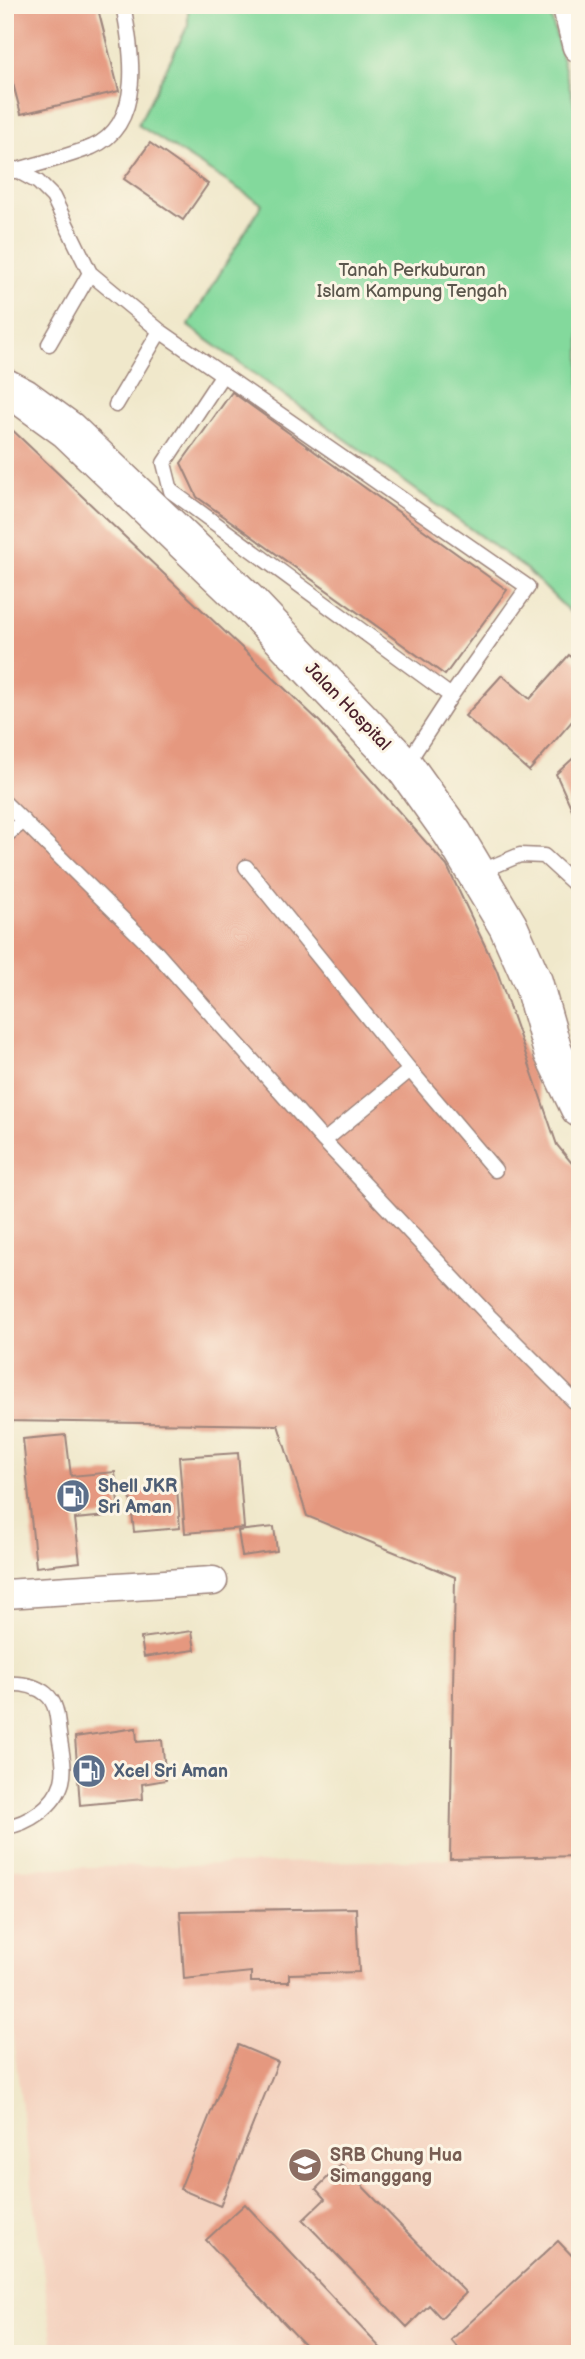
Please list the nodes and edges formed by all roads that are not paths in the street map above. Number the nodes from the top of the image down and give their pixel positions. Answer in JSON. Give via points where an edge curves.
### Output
{"nodes":[{"id":1,"x":123,"y":5,"type":"edge"},
{"id":2,"x":570,"y":5,"type":"edge"},
{"id":3,"x":580,"y":45,"type":"edge"},
{"id":4,"x":10,"y":168,"type":"edge"},
{"id":5,"x":90,"y":272,"type":"junction"},
{"id":6,"x":160,"y":331,"type":"junction"},
{"id":7,"x":49,"y":344,"type":"dead end"},
{"id":8,"x":223,"y":374,"type":"junction"},
{"id":9,"x":5,"y":388,"type":"edge"},
{"id":10,"x":116,"y":405,"type":"dead end"},
{"id":11,"x":451,"y":696,"type":"junction"},
{"id":12,"x":405,"y":767,"type":"junction"},
{"id":13,"x":5,"y":803,"type":"edge"},
{"id":14,"x":24,"y":821,"type":"junction"},
{"id":15,"x":5,"y":836,"type":"edge"},
{"id":16,"x":246,"y":867,"type":"dead end"},
{"id":17,"x":476,"y":874,"type":"junction"},
{"id":18,"x":580,"y":889,"type":"edge"},
{"id":19,"x":410,"y":1070,"type":"junction"},
{"id":20,"x":580,"y":1108,"type":"edge"},
{"id":21,"x":324,"y":1141,"type":"junction"},
{"id":22,"x":495,"y":1170,"type":"dead end"},
{"id":23,"x":580,"y":1406,"type":"edge"},
{"id":24,"x":213,"y":1581,"type":"dead end"},
{"id":25,"x":6,"y":1586,"type":"edge"},
{"id":26,"x":5,"y":1684,"type":"edge"},
{"id":27,"x":5,"y":1827,"type":"edge"}],
"edges":[{"from":1,"to":4,"type":"lane","via":[[133,66],[123,115],[111,134],[94,146]]},
{"from":2,"to":3,"type":"street"},
{"from":4,"to":5,"type":"lane","via":[[38,182],[52,197]]},
{"from":5,"to":6,"type":"lane"},
{"from":5,"to":7,"type":"lane"},
{"from":6,"to":8,"type":"lane"},
{"from":6,"to":10,"type":"lane"},
{"from":8,"to":11,"type":"lane","via":[[164,463],[172,491]]},
{"from":8,"to":11,"type":"lane","via":[[528,587]]},
{"from":9,"to":12,"type":"main road","name":"Jalan Hospital","via":[[78,440],[251,605]]},
{"from":11,"to":12,"type":"lane"},
{"from":12,"to":17,"type":"main road","name":"Jalan Hospital"},
{"from":13,"to":14,"type":"lane"},
{"from":14,"to":15,"type":"lane"},
{"from":14,"to":21,"type":"lane","via":[[154,950]]},
{"from":16,"to":19,"type":"lane"},
{"from":17,"to":18,"type":"lane","via":[[533,854],[544,856]]},
{"from":17,"to":20,"type":"main road","name":"Jalan Hospital","via":[[508,926],[533,982],[553,1052]]},
{"from":19,"to":21,"type":"lane"},
{"from":19,"to":22,"type":"lane"},
{"from":21,"to":23,"type":"lane"},
{"from":24,"to":25,"type":"street"},
{"from":26,"to":27,"type":"lane","via":[[33,1687],[55,1704],[64,1764],[62,1783],[51,1802],[36,1816]]}]}
